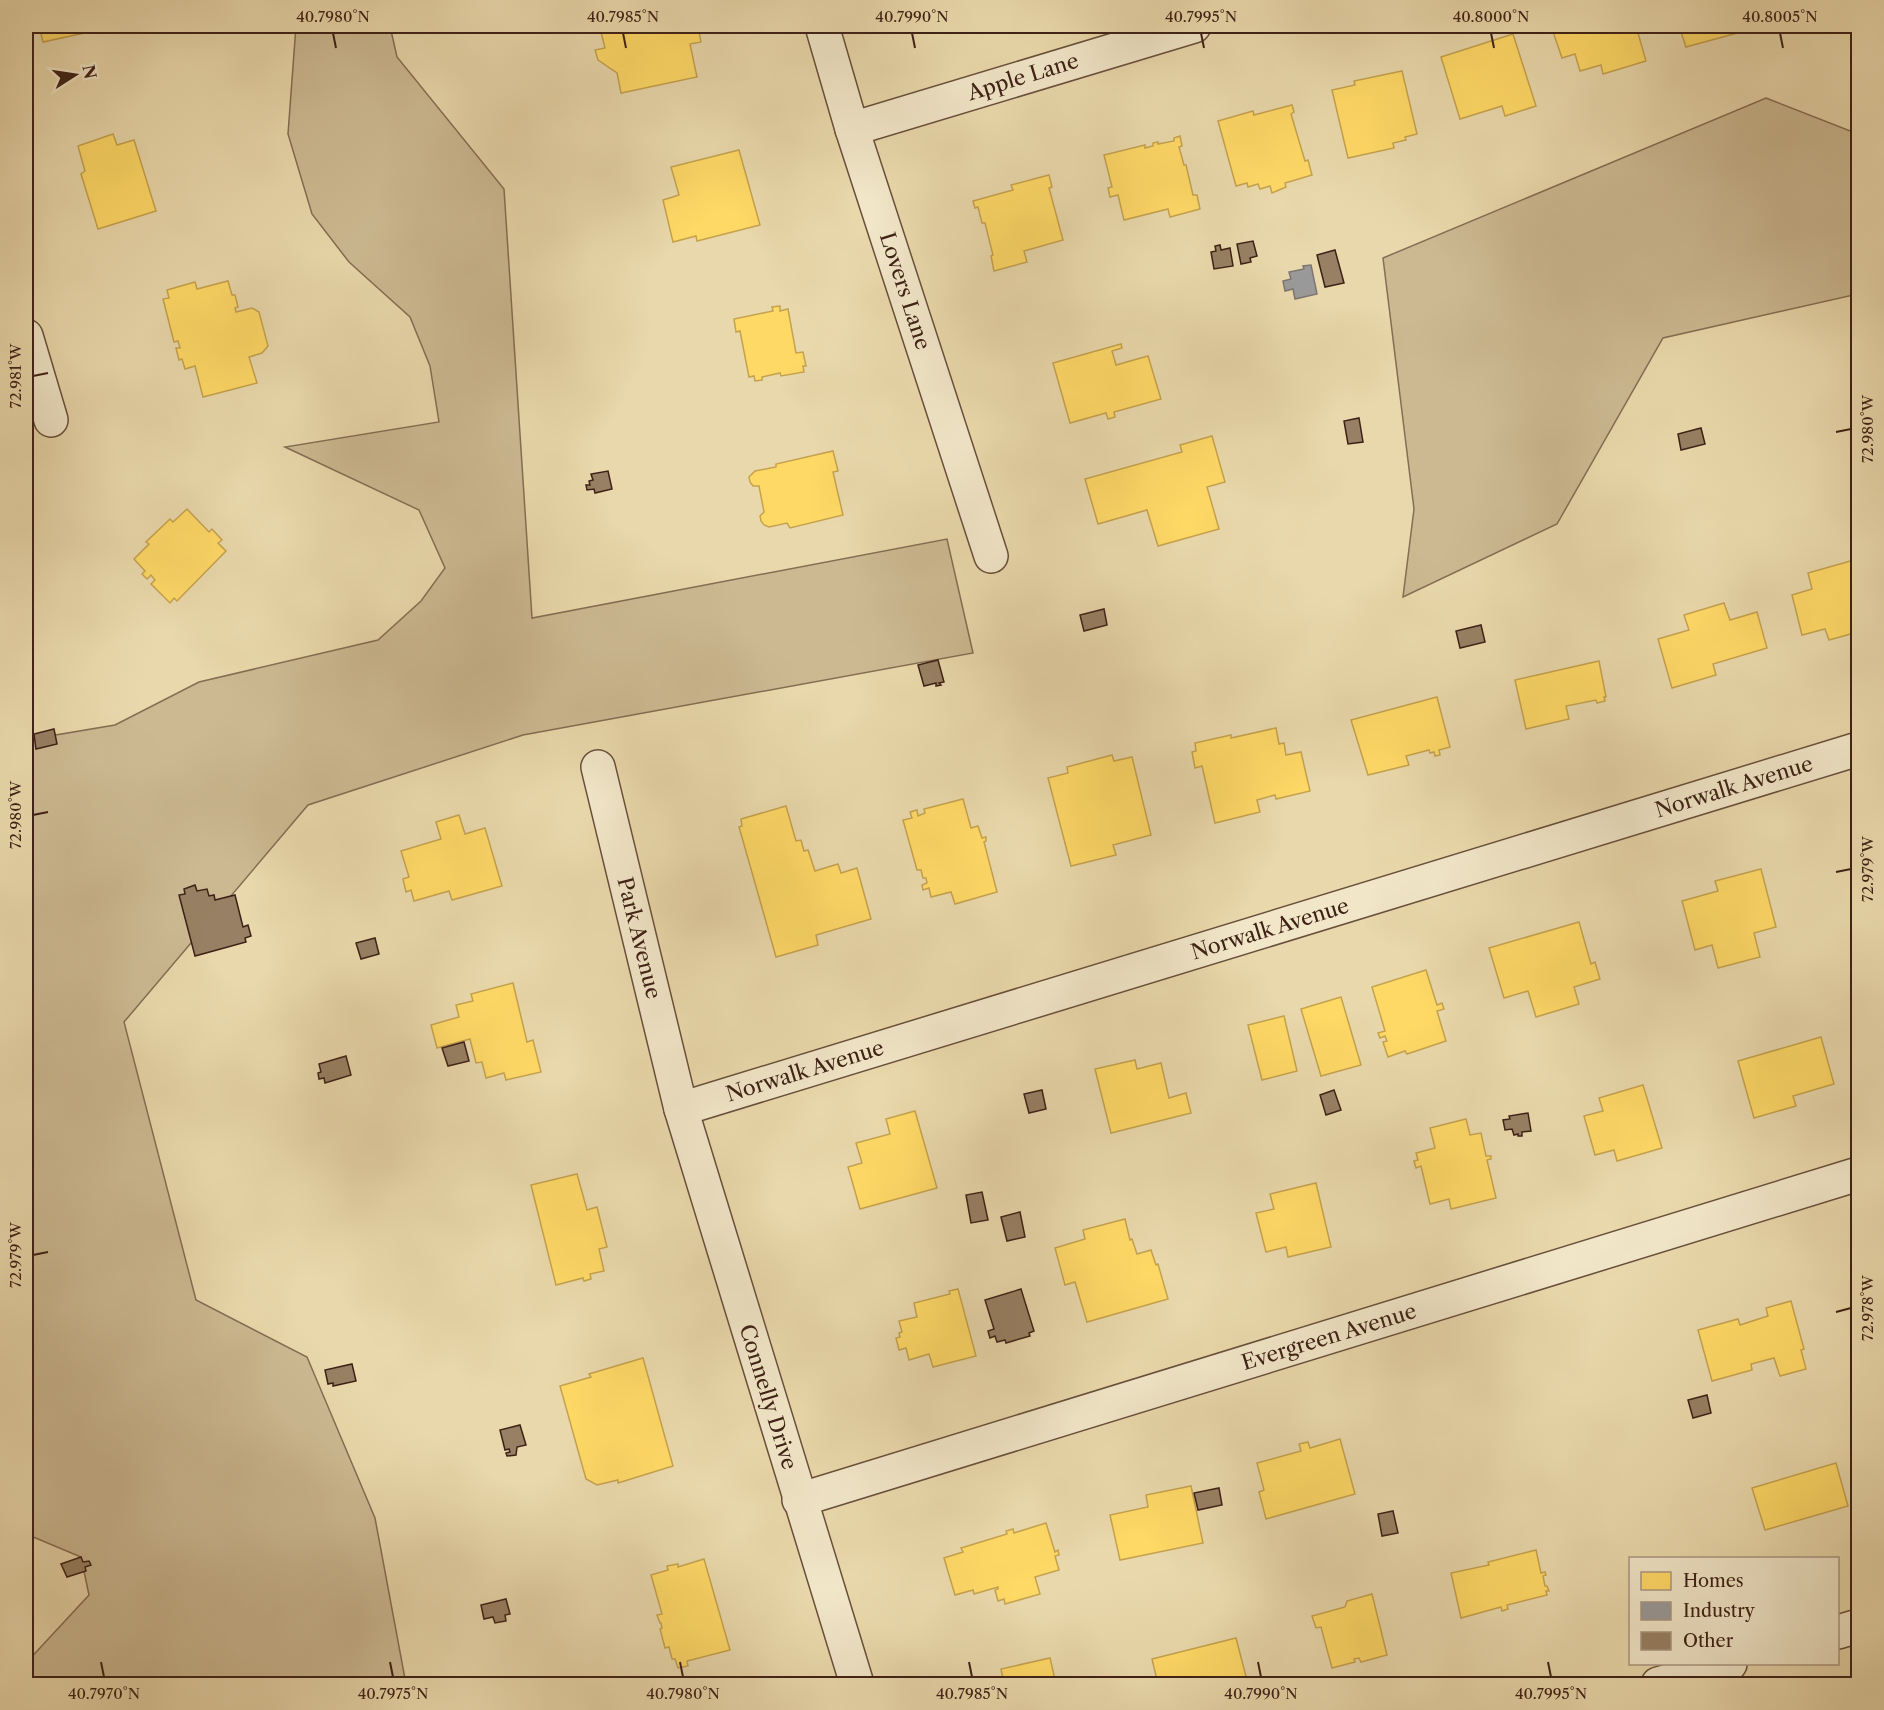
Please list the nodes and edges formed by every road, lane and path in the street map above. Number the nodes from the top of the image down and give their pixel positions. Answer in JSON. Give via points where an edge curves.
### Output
{"nodes":[{"id":1,"x":822,"y":26,"type":"edge"},
{"id":2,"x":1194,"y":26,"type":"edge"},
{"id":3,"x":852,"y":129,"type":"junction"},
{"id":4,"x":26,"y":336,"type":"edge"},
{"id":5,"x":51,"y":420,"type":"dead end"},
{"id":6,"x":991,"y":556,"type":"dead end"},
{"id":7,"x":1858,"y":749,"type":"edge"},
{"id":8,"x":598,"y":767,"type":"dead end"},
{"id":9,"x":681,"y":1109,"type":"junction"},
{"id":10,"x":1858,"y":1174,"type":"edge"},
{"id":11,"x":799,"y":1500,"type":"junction"},
{"id":12,"x":1858,"y":1626,"type":"edge"},
{"id":13,"x":1839,"y":1632,"type":"edge"},
{"id":14,"x":1726,"y":1665,"type":"edge"},
{"id":15,"x":857,"y":1684,"type":"edge"},
{"id":16,"x":1658,"y":1684,"type":"edge"}],
"edges":[{"from":1,"to":3,"type":"street","name":"Lovers Lane"},
{"from":2,"to":3,"type":"street","name":"Apple Lane"},
{"from":3,"to":6,"type":"street","name":"Lovers Lane"},
{"from":4,"to":5,"type":"street"},
{"from":7,"to":9,"type":"street","name":"Norwalk Avenue"},
{"from":8,"to":9,"type":"street","name":"Park Avenue"},
{"from":9,"to":11,"type":"street","name":"Connelly Drive"},
{"from":10,"to":11,"type":"street","name":"Evergreen Avenue"},
{"from":11,"to":15,"type":"street","name":"Connelly Drive"},
{"from":12,"to":13,"type":"street"},
{"from":14,"to":16,"type":"street"}]}
